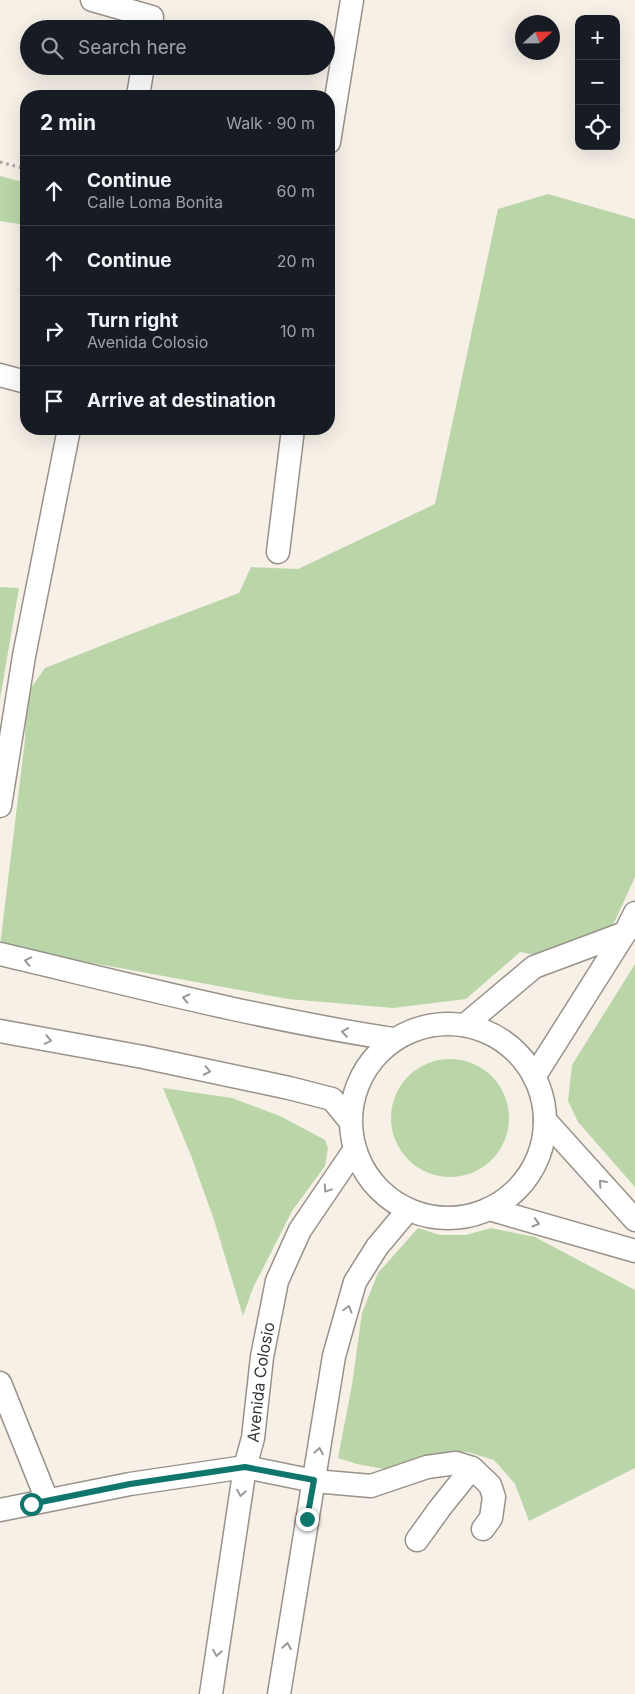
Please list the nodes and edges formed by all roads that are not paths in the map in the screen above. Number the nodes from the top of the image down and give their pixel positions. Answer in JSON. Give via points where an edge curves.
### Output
{"nodes":[{"id":1,"x":92,"y":0,"type":"edge"},
{"id":2,"x":352,"y":0,"type":"edge"},
{"id":3,"x":152,"y":15,"type":"edge"},
{"id":4,"x":142,"y":75,"type":"edge"},
{"id":5,"x":139,"y":90,"type":"edge"},
{"id":6,"x":335,"y":105,"type":"edge"},
{"id":7,"x":0,"y":375,"type":"edge"},
{"id":8,"x":20,"y":380,"type":"edge"},
{"id":9,"x":68,"y":435,"type":"edge"},
{"id":10,"x":292,"y":435,"type":"edge"},
{"id":11,"x":278,"y":552,"type":"dead end"},
{"id":12,"x":0,"y":806,"type":"edge"},
{"id":13,"x":635,"y":913,"type":"edge"},
{"id":14,"x":625,"y":933,"type":"junction"},
{"id":15,"x":0,"y":954,"type":"edge"},
{"id":16,"x":466,"y":1025,"type":"junction"},
{"id":17,"x":0,"y":1031,"type":"edge"},
{"id":18,"x":393,"y":1039,"type":"junction"},
{"id":19,"x":534,"y":1076,"type":"junction"},
{"id":20,"x":545,"y":1120,"type":"junction"},
{"id":21,"x":350,"y":1121,"type":"junction"},
{"id":22,"x":354,"y":1149,"type":"junction"},
{"id":23,"x":489,"y":1209,"type":"junction"},
{"id":24,"x":408,"y":1210,"type":"junction"},
{"id":25,"x":635,"y":1220,"type":"edge"},
{"id":26,"x":635,"y":1252,"type":"edge"},
{"id":27,"x":0,"y":1383,"type":"edge"},
{"id":28,"x":245,"y":1467,"type":"junction"},
{"id":29,"x":472,"y":1468,"type":"junction"},
{"id":30,"x":314,"y":1480,"type":"junction"},
{"id":31,"x":47,"y":1500,"type":"junction"},
{"id":32,"x":0,"y":1510,"type":"edge"},
{"id":33,"x":483,"y":1529,"type":"dead end"},
{"id":34,"x":417,"y":1540,"type":"dead end"},
{"id":35,"x":211,"y":1694,"type":"edge"},
{"id":36,"x":279,"y":1694,"type":"edge"}],
"edges":[{"from":1,"to":3,"type":"street"},
{"from":2,"to":6,"type":"street"},
{"from":4,"to":5,"type":"street"},
{"from":7,"to":8,"type":"street"},
{"from":9,"to":12,"type":"street","via":[[24,656]]},
{"from":10,"to":11,"type":"street"},
{"from":13,"to":14,"type":"street"},
{"from":14,"to":16,"type":"street","via":[[534,967]]},
{"from":14,"to":19,"type":"street"},
{"from":18,"to":15,"type":"street","one_way":true,"via":[[240,1011]]},
{"from":16,"to":18,"type":"street","via":[[441,1023],[416,1028]]},
{"from":16,"to":19,"type":"street","via":[[493,1035],[517,1052]]},
{"from":17,"to":21,"type":"street","one_way":true,"via":[[143,1057],[332,1099]]},
{"from":18,"to":21,"type":"street","via":[[370,1061],[355,1089]]},
{"from":19,"to":20,"type":"street"},
{"from":20,"to":23,"type":"street","via":[[541,1147],[530,1173],[512,1194]]},
{"from":25,"to":20,"type":"street","one_way":true},
{"from":21,"to":22,"type":"street"},
{"from":22,"to":24,"type":"street","via":[[366,1174],[384,1195]]},
{"from":22,"to":28,"type":"street","name":"Avenida Colosio","one_way":true,"via":[[300,1230],[277,1281],[262,1357],[253,1438]]},
{"from":23,"to":24,"type":"street","via":[[462,1217],[434,1217]]},
{"from":23,"to":26,"type":"street","one_way":true},
{"from":30,"to":24,"type":"street","one_way":true,"via":[[334,1356],[356,1282],[377,1247]]},
{"from":27,"to":31,"type":"street"},
{"from":28,"to":30,"type":"street"},
{"from":28,"to":31,"type":"street"},
{"from":28,"to":35,"type":"street","name":"Avenida Colosio","one_way":true},
{"from":29,"to":30,"type":"street","via":[[456,1463],[428,1467],[371,1486]]},
{"from":29,"to":33,"type":"street","via":[[490,1485],[494,1497],[491,1518]]},
{"from":29,"to":34,"type":"street"},
{"from":36,"to":30,"type":"street","one_way":true},
{"from":31,"to":32,"type":"street"}]}
